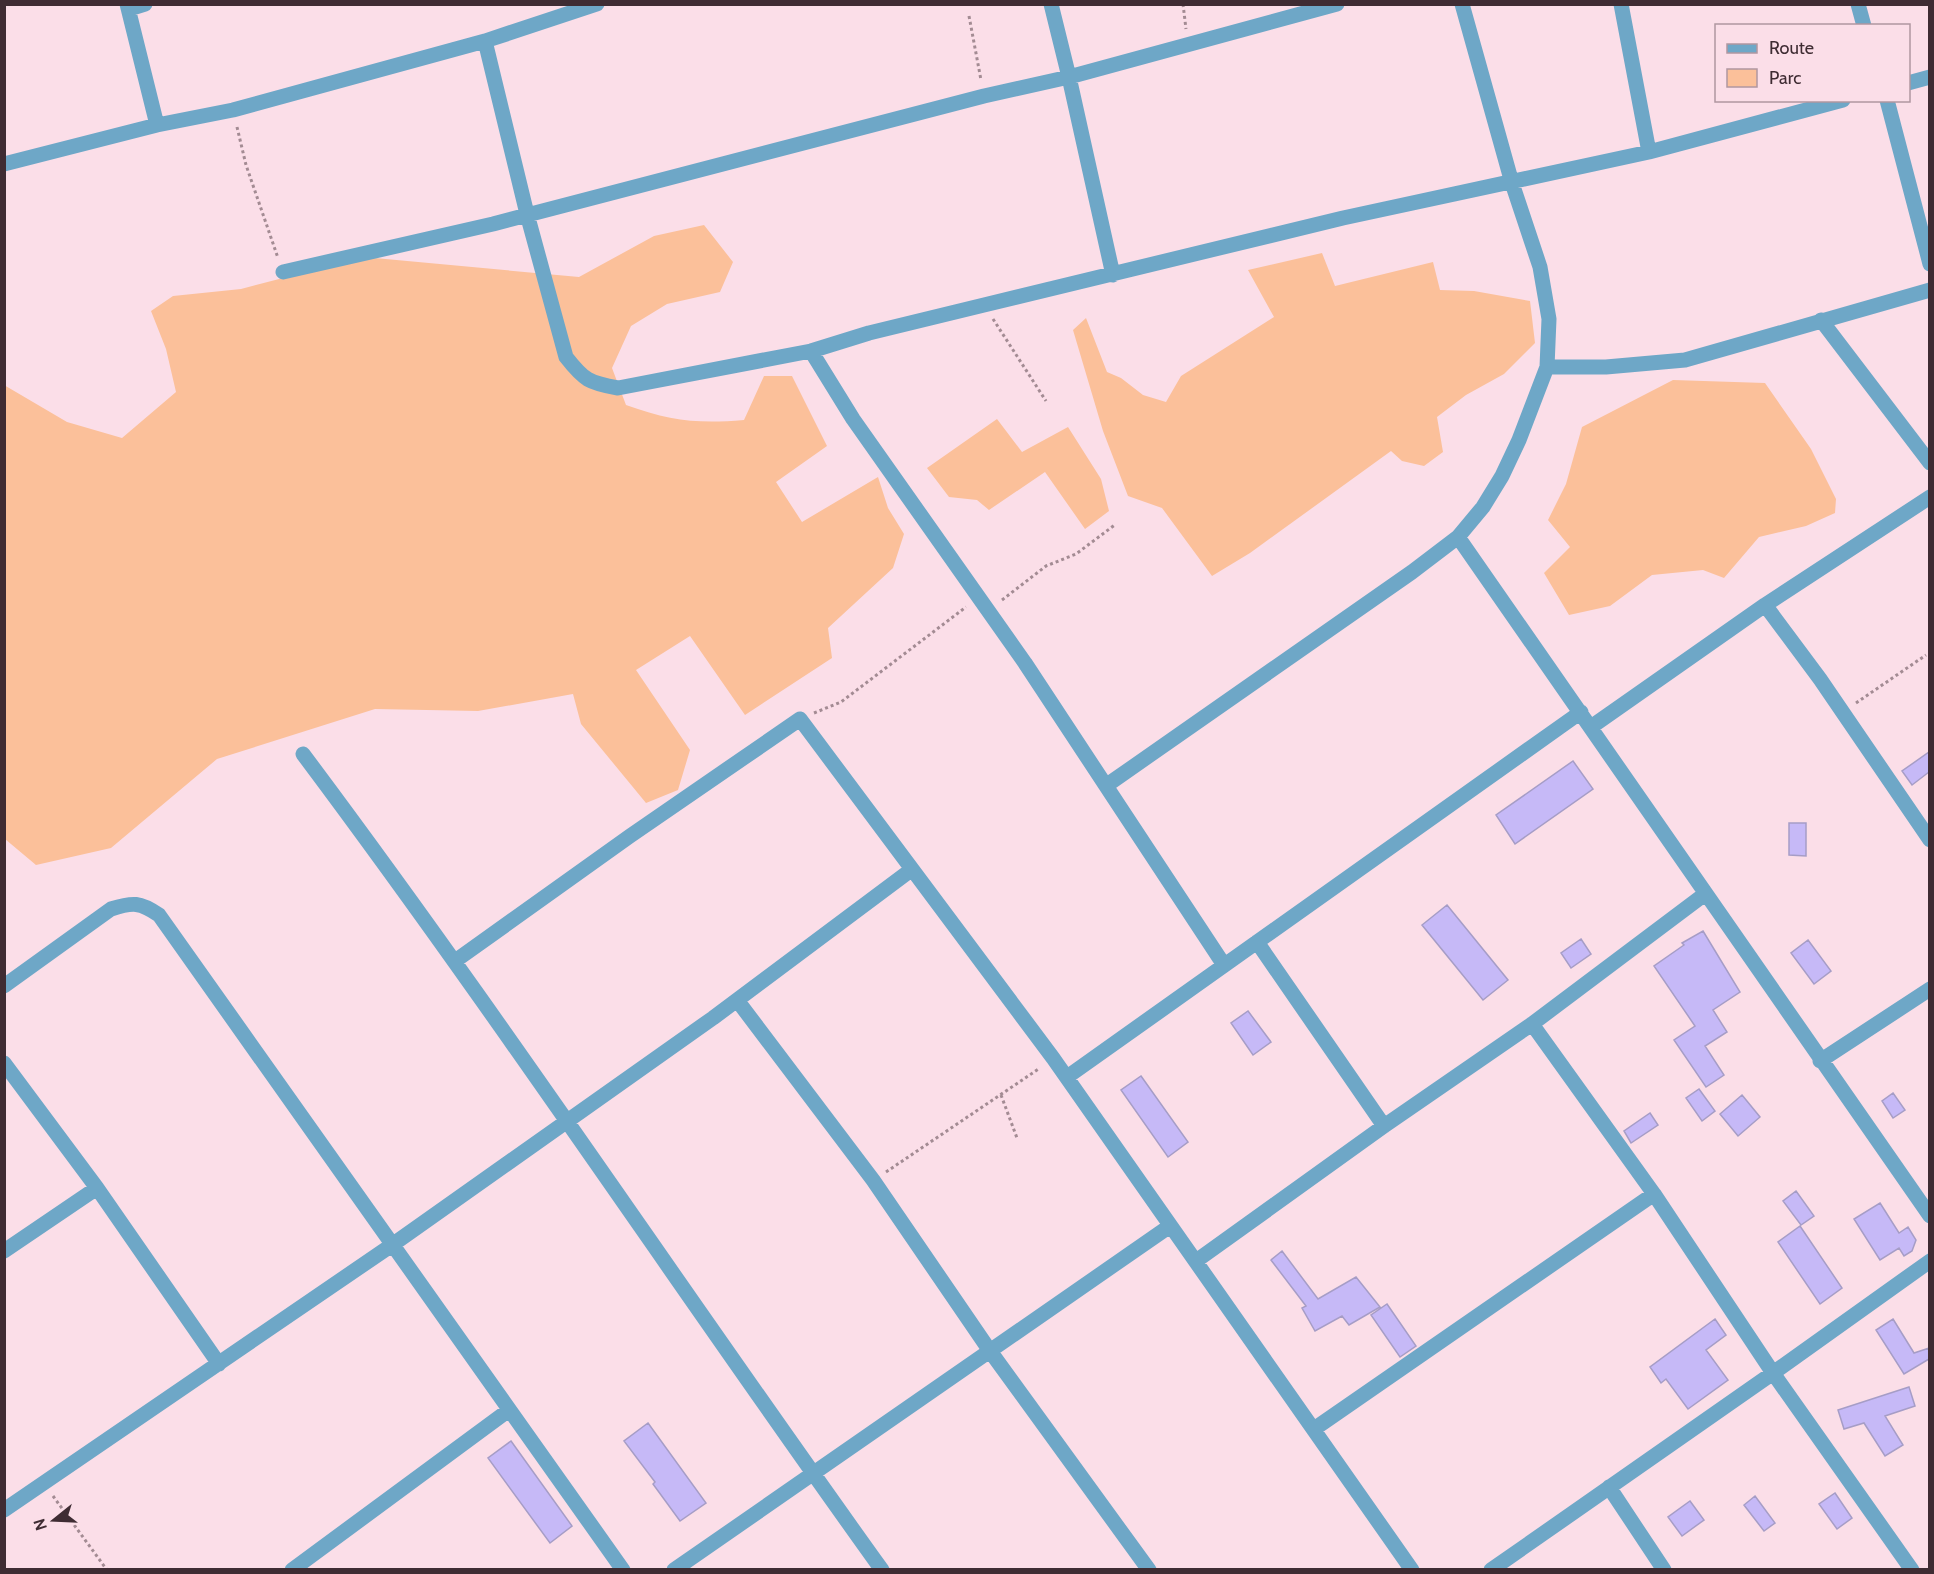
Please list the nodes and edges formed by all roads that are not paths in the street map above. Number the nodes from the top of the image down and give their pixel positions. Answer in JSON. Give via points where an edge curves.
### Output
{"nodes":[{"id":1,"x":145,"y":4,"type":"edge"},
{"id":2,"x":597,"y":4,"type":"edge"},
{"id":3,"x":1051,"y":4,"type":"edge"},
{"id":4,"x":1337,"y":4,"type":"edge"},
{"id":5,"x":1462,"y":4,"type":"edge"},
{"id":6,"x":1621,"y":4,"type":"edge"},
{"id":7,"x":1858,"y":4,"type":"edge"},
{"id":8,"x":128,"y":7,"type":"edge"},
{"id":9,"x":1863,"y":24,"type":"edge"},
{"id":10,"x":485,"y":40,"type":"junction"},
{"id":11,"x":1069,"y":77,"type":"junction"},
{"id":12,"x":1929,"y":77,"type":"edge"},
{"id":13,"x":1910,"y":82,"type":"edge"},
{"id":14,"x":1836,"y":102,"type":"edge"},
{"id":15,"x":1888,"y":102,"type":"edge"},
{"id":16,"x":157,"y":125,"type":"junction"},
{"id":17,"x":1648,"y":152,"type":"junction"},
{"id":18,"x":4,"y":164,"type":"edge"},
{"id":19,"x":1512,"y":183,"type":"junction"},
{"id":20,"x":526,"y":214,"type":"junction"},
{"id":21,"x":1929,"y":264,"type":"edge"},
{"id":22,"x":283,"y":272,"type":"road end"},
{"id":23,"x":1113,"y":274,"type":"junction"},
{"id":24,"x":1929,"y":290,"type":"edge"},
{"id":25,"x":1821,"y":320,"type":"junction"},
{"id":26,"x":811,"y":351,"type":"junction"},
{"id":27,"x":1547,"y":367,"type":"junction"},
{"id":28,"x":1929,"y":464,"type":"edge"},
{"id":29,"x":1929,"y":497,"type":"edge"},
{"id":30,"x":1458,"y":537,"type":"junction"},
{"id":31,"x":1765,"y":605,"type":"junction"},
{"id":32,"x":1581,"y":712,"type":"junction"},
{"id":33,"x":1591,"y":727,"type":"junction"},
{"id":34,"x":303,"y":754,"type":"dead end"},
{"id":35,"x":1107,"y":785,"type":"junction"},
{"id":36,"x":1929,"y":840,"type":"edge"},
{"id":37,"x":911,"y":870,"type":"junction"},
{"id":38,"x":1705,"y":894,"type":"junction"},
{"id":39,"x":1257,"y":942,"type":"junction"},
{"id":40,"x":455,"y":961,"type":"junction"},
{"id":41,"x":1224,"y":965,"type":"junction"},
{"id":42,"x":4,"y":986,"type":"edge"},
{"id":43,"x":1929,"y":989,"type":"edge"},
{"id":44,"x":738,"y":1000,"type":"junction"},
{"id":45,"x":1532,"y":1024,"type":"junction"},
{"id":46,"x":1820,"y":1061,"type":"junction"},
{"id":47,"x":4,"y":1064,"type":"edge"},
{"id":48,"x":1067,"y":1077,"type":"junction"},
{"id":49,"x":566,"y":1122,"type":"junction"},
{"id":50,"x":1384,"y":1126,"type":"junction"},
{"id":51,"x":97,"y":1188,"type":"junction"},
{"id":52,"x":1654,"y":1194,"type":"junction"},
{"id":53,"x":1929,"y":1216,"type":"edge"},
{"id":54,"x":1170,"y":1226,"type":"junction"},
{"id":55,"x":392,"y":1245,"type":"junction"},
{"id":56,"x":4,"y":1251,"type":"edge"},
{"id":57,"x":1196,"y":1261,"type":"junction"},
{"id":58,"x":1929,"y":1261,"type":"edge"},
{"id":59,"x":990,"y":1351,"type":"junction"},
{"id":60,"x":219,"y":1364,"type":"junction"},
{"id":61,"x":1773,"y":1373,"type":"junction"},
{"id":62,"x":509,"y":1410,"type":"junction"},
{"id":63,"x":1314,"y":1430,"type":"junction"},
{"id":64,"x":812,"y":1473,"type":"junction"},
{"id":65,"x":1609,"y":1487,"type":"junction"},
{"id":66,"x":4,"y":1510,"type":"edge"},
{"id":67,"x":292,"y":1569,"type":"edge"},
{"id":68,"x":623,"y":1569,"type":"edge"},
{"id":69,"x":674,"y":1569,"type":"edge"},
{"id":70,"x":882,"y":1569,"type":"edge"},
{"id":71,"x":1149,"y":1569,"type":"edge"},
{"id":72,"x":1412,"y":1569,"type":"edge"},
{"id":73,"x":1491,"y":1569,"type":"edge"},
{"id":74,"x":1664,"y":1569,"type":"edge"},
{"id":75,"x":1912,"y":1569,"type":"edge"}],
"edges":[{"from":1,"to":8,"type":"street"},
{"from":2,"to":10,"type":"street"},
{"from":3,"to":11,"type":"street"},
{"from":4,"to":11,"type":"street"},
{"from":5,"to":19,"type":"street"},
{"from":6,"to":17,"type":"street"},
{"from":7,"to":9,"type":"street"},
{"from":8,"to":16,"type":"street"},
{"from":10,"to":16,"type":"street","via":[[233,110]]},
{"from":10,"to":20,"type":"street"},
{"from":11,"to":20,"type":"street"},
{"from":11,"to":23,"type":"street"},
{"from":12,"to":13,"type":"street"},
{"from":14,"to":17,"type":"street"},
{"from":15,"to":21,"type":"street"},
{"from":16,"to":18,"type":"street"},
{"from":17,"to":19,"type":"street"},
{"from":19,"to":23,"type":"street","via":[[1343,218]]},
{"from":19,"to":27,"type":"street","via":[[1533,241],[1546,294]]},
{"from":20,"to":22,"type":"street"},
{"from":20,"to":26,"type":"street","via":[[566,357],[579,375],[594,384],[618,388]]},
{"from":23,"to":26,"type":"street","via":[[869,333]]},
{"from":24,"to":25,"type":"street"},
{"from":25,"to":27,"type":"street","via":[[1684,360],[1606,367]]},
{"from":25,"to":28,"type":"street"},
{"from":26,"to":35,"type":"street","via":[[853,418]]},
{"from":27,"to":30,"type":"street","via":[[1502,476]]},
{"from":29,"to":31,"type":"street"},
{"from":30,"to":32,"type":"street"},
{"from":30,"to":35,"type":"street"},
{"from":31,"to":33,"type":"street"},
{"from":31,"to":36,"type":"street"},
{"from":32,"to":33,"type":"street"},
{"from":32,"to":39,"type":"street"},
{"from":33,"to":38,"type":"street"},
{"from":34,"to":40,"type":"street"},
{"from":35,"to":41,"type":"street"},
{"from":37,"to":40,"type":"street","via":[[800,718]]},
{"from":37,"to":44,"type":"street"},
{"from":37,"to":48,"type":"street"},
{"from":38,"to":45,"type":"street"},
{"from":38,"to":46,"type":"street"},
{"from":39,"to":41,"type":"street"},
{"from":39,"to":50,"type":"street"},
{"from":40,"to":49,"type":"street"},
{"from":41,"to":48,"type":"street"},
{"from":42,"to":55,"type":"street","via":[[111,909],[130,903],[146,906],[159,915]]},
{"from":43,"to":46,"type":"street"},
{"from":44,"to":49,"type":"street"},
{"from":44,"to":59,"type":"street","via":[[873,1180]]},
{"from":45,"to":50,"type":"street"},
{"from":45,"to":52,"type":"street"},
{"from":46,"to":53,"type":"street"},
{"from":47,"to":51,"type":"street"},
{"from":48,"to":54,"type":"street"},
{"from":49,"to":55,"type":"street"},
{"from":49,"to":64,"type":"street"},
{"from":50,"to":57,"type":"street"},
{"from":51,"to":56,"type":"street"},
{"from":51,"to":60,"type":"street"},
{"from":52,"to":61,"type":"street"},
{"from":52,"to":63,"type":"street"},
{"from":54,"to":57,"type":"street"},
{"from":54,"to":59,"type":"street"},
{"from":55,"to":60,"type":"street"},
{"from":55,"to":62,"type":"street"},
{"from":57,"to":63,"type":"street"},
{"from":58,"to":61,"type":"street"},
{"from":59,"to":64,"type":"street"},
{"from":59,"to":71,"type":"street"},
{"from":60,"to":66,"type":"street"},
{"from":61,"to":65,"type":"street"},
{"from":61,"to":75,"type":"street"},
{"from":62,"to":67,"type":"street"},
{"from":62,"to":68,"type":"street"},
{"from":63,"to":72,"type":"street"},
{"from":64,"to":69,"type":"street"},
{"from":64,"to":70,"type":"street"},
{"from":65,"to":73,"type":"street"},
{"from":65,"to":74,"type":"street"}]}
